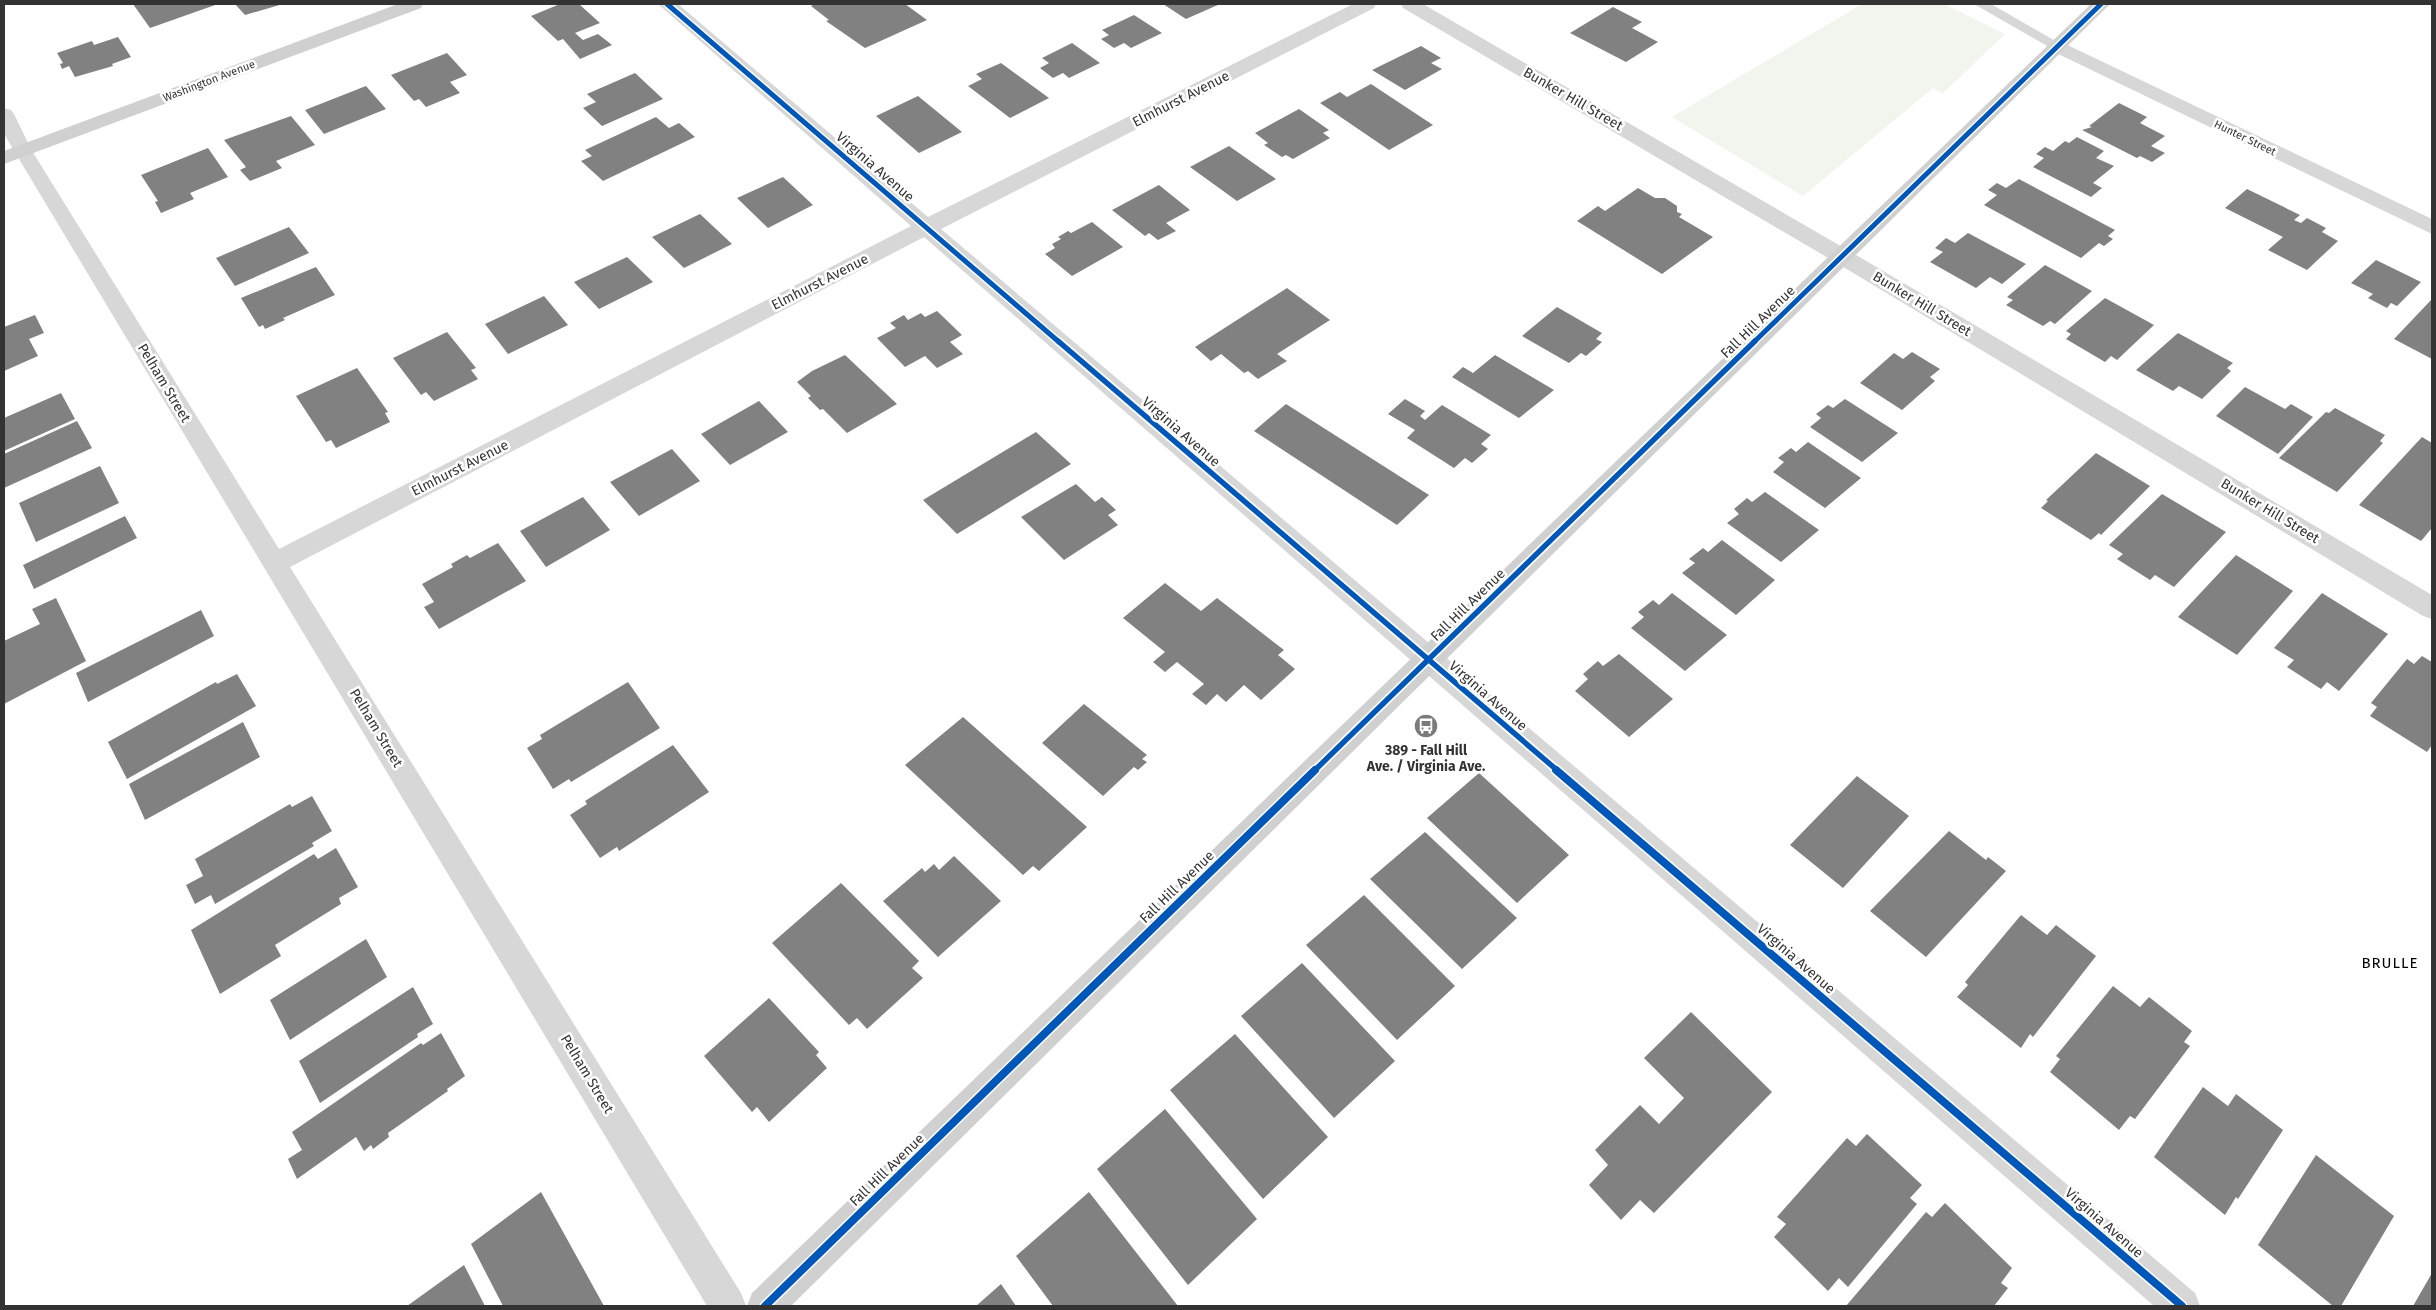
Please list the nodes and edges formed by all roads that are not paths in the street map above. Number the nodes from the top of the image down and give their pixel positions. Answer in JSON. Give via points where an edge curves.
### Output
{"nodes":[{"id":1,"x":414,"y":4,"type":"edge"},
{"id":2,"x":668,"y":4,"type":"edge"},
{"id":3,"x":1367,"y":4,"type":"edge"},
{"id":4,"x":1410,"y":4,"type":"edge"},
{"id":5,"x":1981,"y":4,"type":"edge"},
{"id":6,"x":2101,"y":4,"type":"edge"},
{"id":7,"x":2059,"y":47,"type":"junction"},
{"id":8,"x":4,"y":114,"type":"edge"},
{"id":9,"x":13,"y":154,"type":"edge"},
{"id":10,"x":2432,"y":227,"type":"edge"},
{"id":11,"x":925,"y":228,"type":"junction"},
{"id":12,"x":1843,"y":257,"type":"junction"},
{"id":13,"x":275,"y":563,"type":"junction"},
{"id":14,"x":2432,"y":608,"type":"edge"},
{"id":15,"x":1428,"y":660,"type":"junction"},
{"id":16,"x":728,"y":1306,"type":"edge"},
{"id":17,"x":765,"y":1306,"type":"edge"},
{"id":18,"x":2182,"y":1306,"type":"edge"}],
"edges":[{"from":1,"to":9,"type":"street","name":"Washington Avenue"},
{"from":2,"to":11,"type":"street","name":"Virginia Avenue"},
{"from":3,"to":11,"type":"street","name":"Elmhurst Avenue"},
{"from":4,"to":12,"type":"street","name":"Bunker Hill Street"},
{"from":5,"to":7,"type":"lane"},
{"from":6,"to":7,"type":"street","name":"Fall Hill Avenue"},
{"from":7,"to":10,"type":"street","name":"Hunter Street"},
{"from":7,"to":12,"type":"street","name":"Fall Hill Avenue"},
{"from":8,"to":9,"type":"street","name":"Pelham Street"},
{"from":9,"to":13,"type":"street","name":"Pelham Street"},
{"from":11,"to":13,"type":"street","name":"Elmhurst Avenue"},
{"from":11,"to":15,"type":"street","name":"Virginia Avenue"},
{"from":12,"to":14,"type":"street","name":"Bunker Hill Street"},
{"from":12,"to":15,"type":"street","name":"Fall Hill Avenue"},
{"from":13,"to":16,"type":"street","name":"Pelham Street"},
{"from":15,"to":17,"type":"street","name":"Fall Hill Avenue"},
{"from":15,"to":18,"type":"street","name":"Virginia Avenue"}]}
